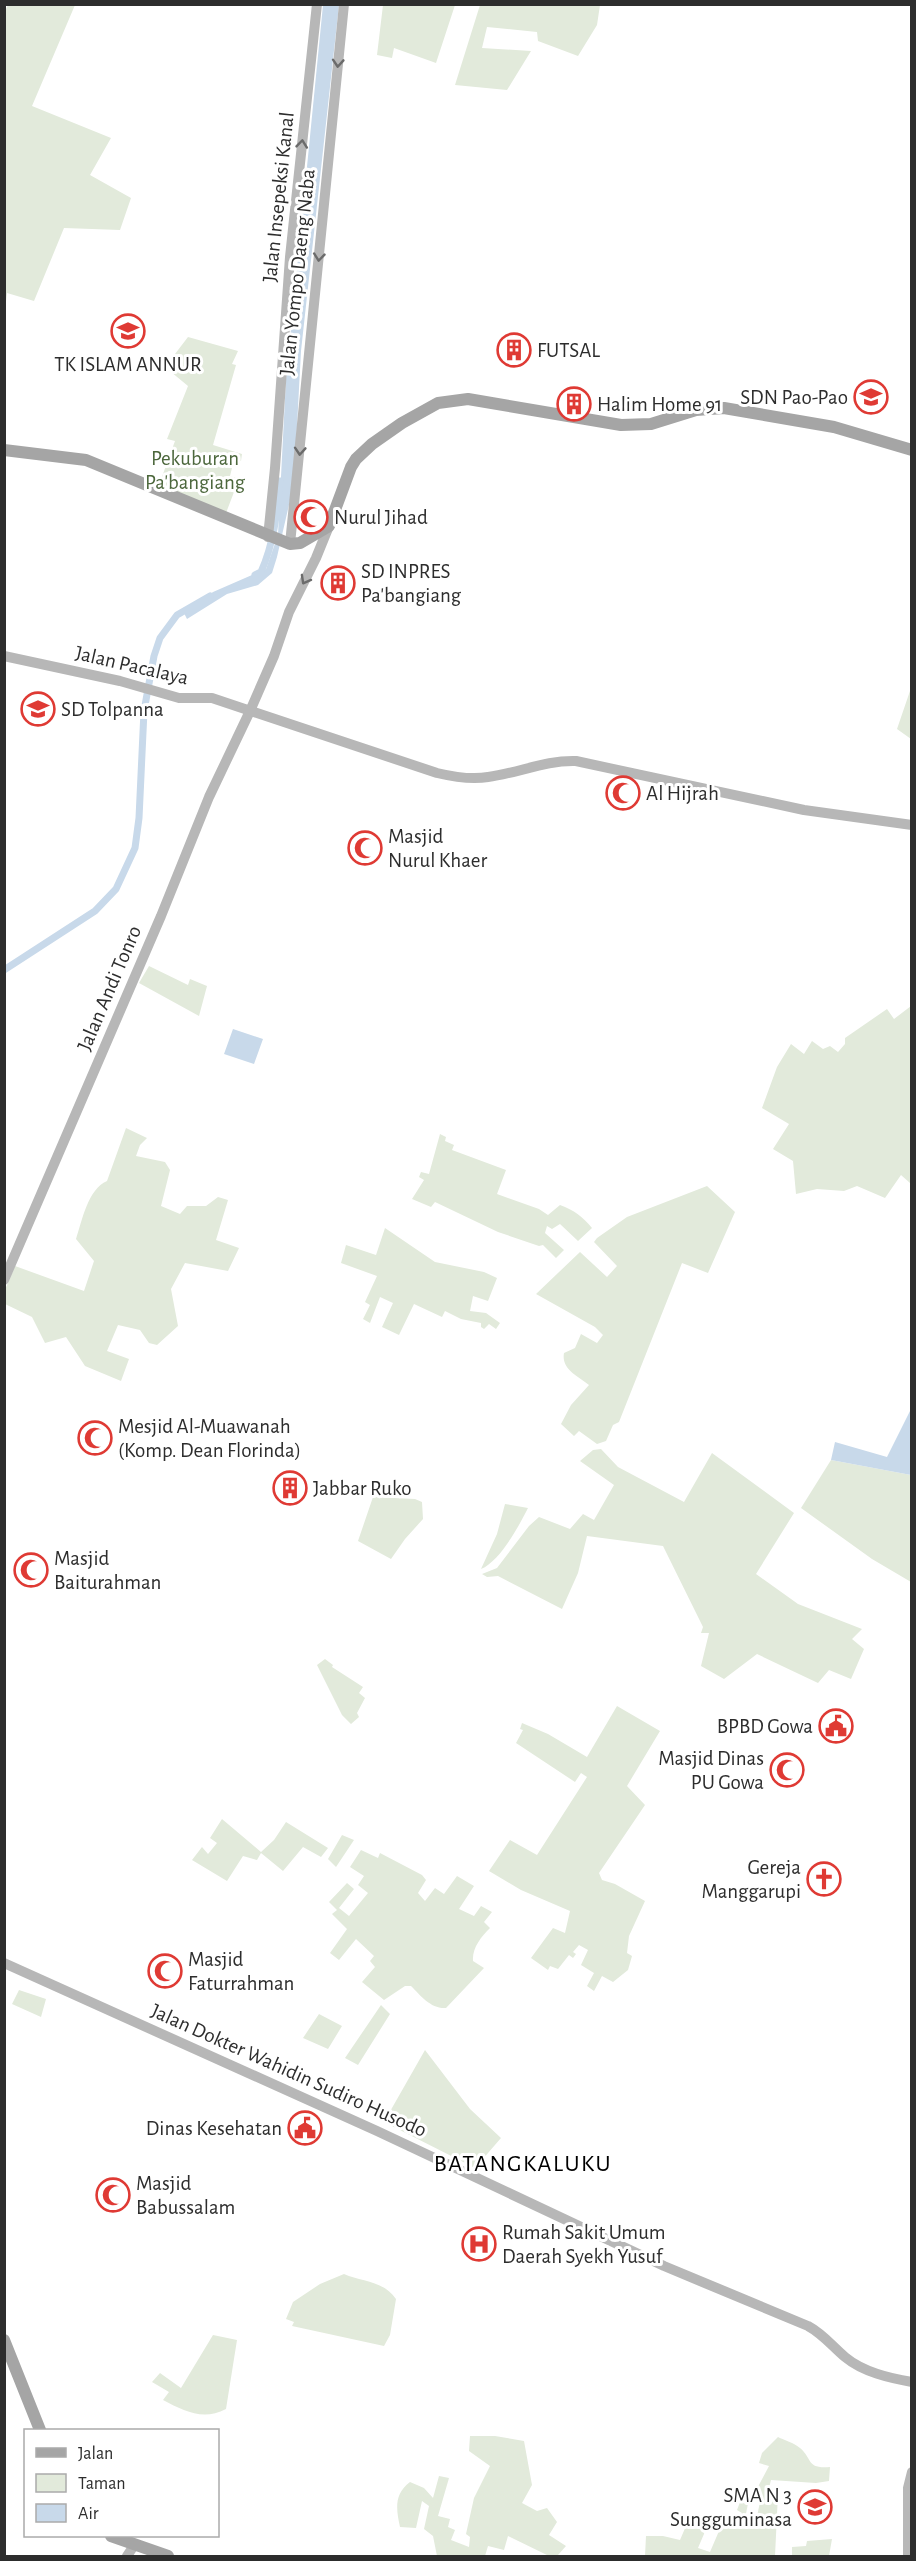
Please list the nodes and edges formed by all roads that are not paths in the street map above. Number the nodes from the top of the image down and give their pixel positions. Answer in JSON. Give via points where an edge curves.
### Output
{"nodes":[{"id":1,"x":317,"y":4,"type":"edge"},
{"id":2,"x":344,"y":4,"type":"edge"},
{"id":3,"x":4,"y":450,"type":"edge"},
{"id":4,"x":912,"y":450,"type":"edge"},
{"id":5,"x":269,"y":537,"type":"junction"},
{"id":6,"x":317,"y":542,"type":"junction"},
{"id":7,"x":287,"y":543,"type":"junction"},
{"id":8,"x":4,"y":656,"type":"edge"},
{"id":9,"x":250,"y":711,"type":"junction"},
{"id":10,"x":912,"y":825,"type":"edge"},
{"id":11,"x":4,"y":1280,"type":"edge"},
{"id":12,"x":4,"y":1964,"type":"edge"},
{"id":13,"x":4,"y":2340,"type":"edge"},
{"id":14,"x":912,"y":2382,"type":"edge"},
{"id":15,"x":40,"y":2429,"type":"edge"},
{"id":16,"x":912,"y":2472,"type":"edge"},
{"id":17,"x":116,"y":2537,"type":"edge"},
{"id":18,"x":135,"y":2544,"type":"junction"},
{"id":19,"x":127,"y":2556,"type":"edge"},
{"id":20,"x":168,"y":2556,"type":"edge"},
{"id":21,"x":908,"y":2556,"type":"edge"}],
"edges":[{"from":5,"to":1,"type":"street","name":"Jalan Insepeksi Kanal","one_way":true,"via":[[290,257]]},
{"from":2,"to":7,"type":"street","name":"Jalan Yompo Daeng Naba","one_way":true},
{"from":3,"to":5,"type":"main road","via":[[86,460]]},
{"from":4,"to":6,"type":"main road","via":[[834,427],[724,408],[696,410],[651,424],[621,425],[485,400],[449,400],[402,423],[356,459],[328,526]]},
{"from":5,"to":7,"type":"main road"},
{"from":6,"to":7,"type":"main road"},
{"from":6,"to":9,"type":"street","name":"Jalan Andi Tonro","one_way":true},
{"from":8,"to":9,"type":"street","name":"Jalan Pacalaya","via":[[179,698],[212,698]]},
{"from":9,"to":10,"type":"street","name":"Jalan Pacalaya","via":[[458,778],[489,777],[546,762],[576,761],[804,810]]},
{"from":9,"to":11,"type":"street","name":"Jalan Andi Tonro","via":[[209,797]]},
{"from":12,"to":14,"type":"street","name":"Jalan Dokter Wahidin Sudiro Husodo","via":[[377,2131],[655,2263],[808,2326],[865,2369]]},
{"from":13,"to":15,"type":"main road"},
{"from":16,"to":21,"type":"street","via":[[908,2488]]},
{"from":17,"to":18,"type":"main road"},
{"from":18,"to":19,"type":"street"},
{"from":18,"to":20,"type":"main road"}]}
